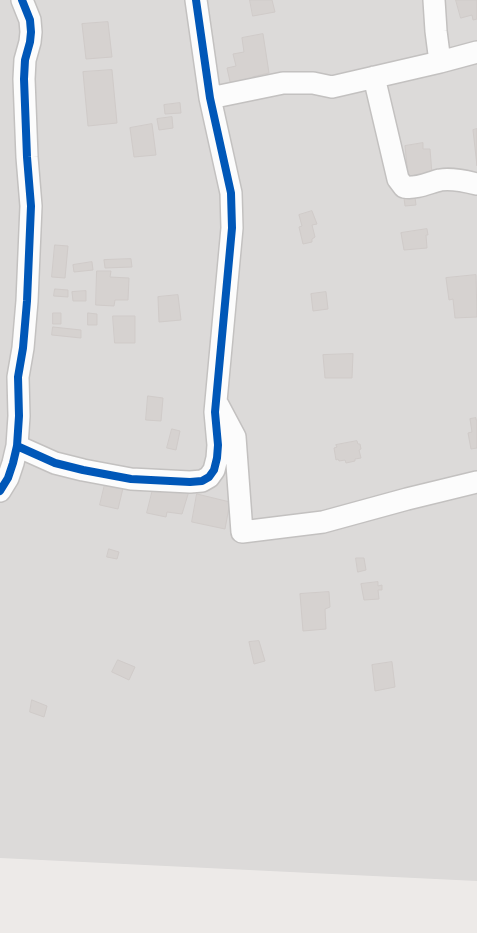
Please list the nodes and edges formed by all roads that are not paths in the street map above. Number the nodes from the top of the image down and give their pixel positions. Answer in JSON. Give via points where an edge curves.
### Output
{"nodes":[{"id":1,"x":22,"y":0,"type":"edge"},
{"id":2,"x":196,"y":0,"type":"edge"},
{"id":3,"x":434,"y":0,"type":"edge"},
{"id":4,"x":477,"y":52,"type":"edge"},
{"id":5,"x":440,"y":62,"type":"junction"},
{"id":6,"x":374,"y":78,"type":"junction"},
{"id":7,"x":210,"y":98,"type":"junction"},
{"id":8,"x":477,"y":184,"type":"edge"},
{"id":9,"x":216,"y":400,"type":"junction"},
{"id":10,"x":17,"y":446,"type":"junction"},
{"id":11,"x":477,"y":482,"type":"edge"},
{"id":12,"x":0,"y":491,"type":"edge"}],
"edges":[{"from":1,"to":10,"type":"street","via":[[31,32],[24,79],[31,206],[27,301],[18,377],[20,416]]},
{"from":2,"to":7,"type":"street"},
{"from":3,"to":5,"type":"street"},
{"from":4,"to":5,"type":"street"},
{"from":5,"to":6,"type":"street"},
{"from":6,"to":7,"type":"street","via":[[332,87],[283,83]]},
{"from":6,"to":8,"type":"street","via":[[398,179],[404,187],[442,180]]},
{"from":7,"to":9,"type":"street","via":[[230,193],[232,228]]},
{"from":9,"to":10,"type":"street","via":[[217,458],[214,470],[202,481],[131,479],[83,470],[55,463]]},
{"from":9,"to":11,"type":"street","via":[[235,437],[242,532],[323,522]]},
{"from":10,"to":12,"type":"street","via":[[8,478]]}]}
